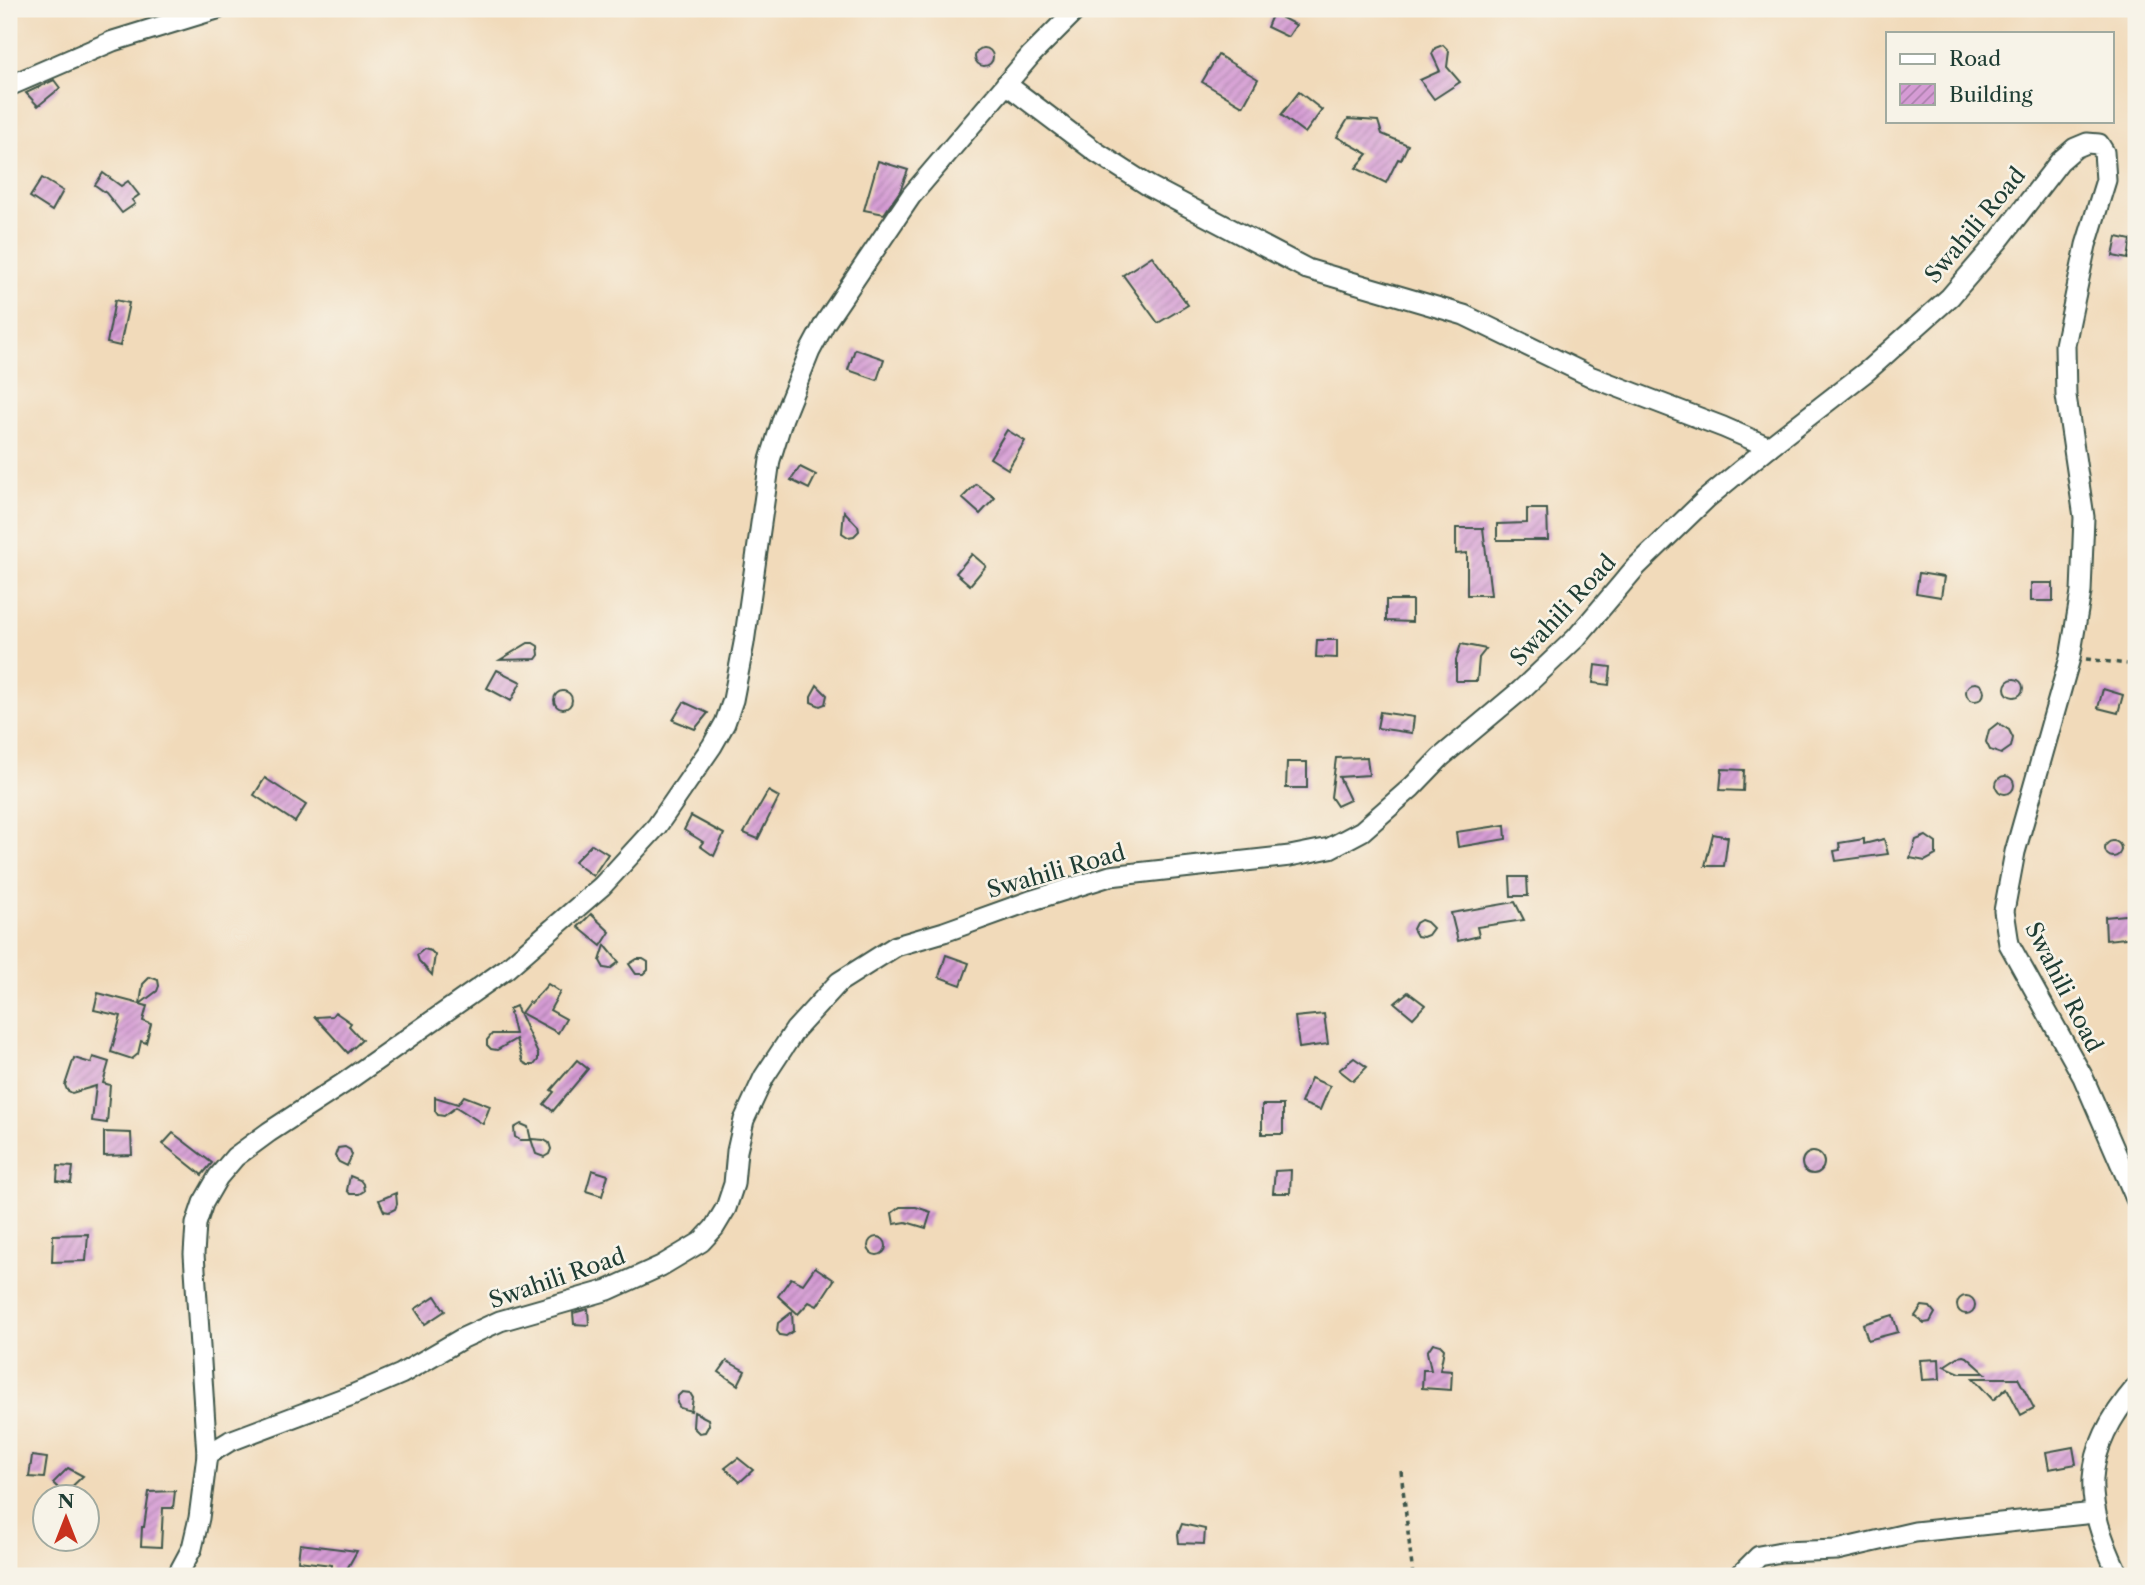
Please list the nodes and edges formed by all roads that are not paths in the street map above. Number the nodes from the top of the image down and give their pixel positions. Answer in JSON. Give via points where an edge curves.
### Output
{"nodes":[{"id":1,"x":217,"y":9,"type":"edge"},
{"id":2,"x":1077,"y":9,"type":"edge"},
{"id":3,"x":1006,"y":84,"type":"junction"},
{"id":4,"x":9,"y":86,"type":"edge"},
{"id":5,"x":1769,"y":447,"type":"junction"},
{"id":6,"x":2136,"y":1199,"type":"edge"},
{"id":7,"x":2136,"y":1387,"type":"edge"},
{"id":8,"x":207,"y":1455,"type":"junction"},
{"id":9,"x":2094,"y":1513,"type":"junction"},
{"id":10,"x":177,"y":1576,"type":"edge"},
{"id":11,"x":1739,"y":1576,"type":"edge"},
{"id":12,"x":2119,"y":1576,"type":"edge"}],
"edges":[{"from":1,"to":4,"type":"street","via":[[113,41]]},
{"from":2,"to":3,"type":"street"},
{"from":3,"to":5,"type":"street","via":[[1149,186],[1307,269],[1464,315],[1592,377]]},
{"from":3,"to":8,"type":"street","via":[[911,196],[810,351],[770,460],[744,642],[729,712],[712,746],[657,826],[602,886],[506,969],[269,1132],[235,1157],[218,1177],[196,1224],[194,1254]]},
{"from":5,"to":6,"type":"street","name":"Swahili Road","via":[[1867,371],[1950,297],[2060,161],[2075,148],[2099,144],[2106,180],[2086,245],[2065,345],[2066,396],[2084,517],[2081,592],[2070,658],[2015,852],[2004,911],[2009,944],[2083,1077]]},
{"from":5,"to":8,"type":"street","name":"Swahili Road","via":[[1706,499],[1636,567],[1576,638],[1521,690],[1440,757],[1362,831],[1330,848],[1290,856],[1110,876],[896,946],[839,982],[795,1030],[770,1067],[744,1120],[726,1208],[701,1242],[608,1290],[500,1321],[401,1374],[230,1441]]},
{"from":7,"to":9,"type":"street","via":[[2117,1410],[2098,1446],[2092,1485]]},
{"from":8,"to":10,"type":"street","via":[[192,1548]]},
{"from":9,"to":11,"type":"street","via":[[1915,1532],[1837,1550],[1781,1552],[1759,1556]]},
{"from":9,"to":12,"type":"street"}]}
